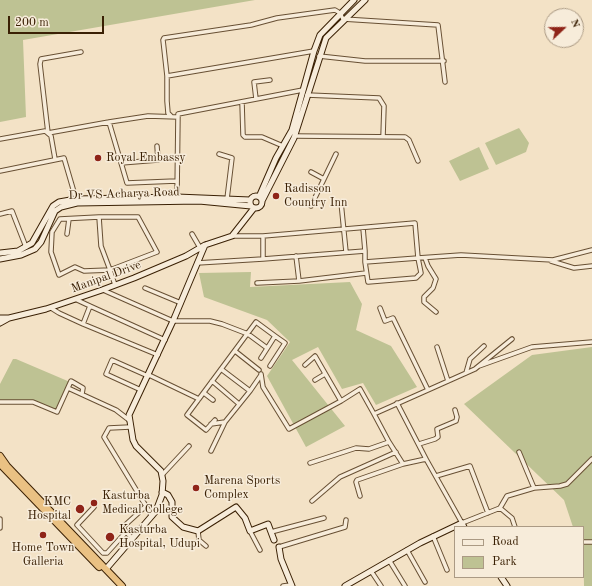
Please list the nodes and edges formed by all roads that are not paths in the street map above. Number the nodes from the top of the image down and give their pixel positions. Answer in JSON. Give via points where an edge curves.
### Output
{"nodes":[{"id":1,"x":354,"y":0,"type":"edge"},
{"id":2,"x":365,"y":0,"type":"edge"},
{"id":3,"x":340,"y":13,"type":"junction"},
{"id":4,"x":343,"y":20,"type":"junction"},
{"id":5,"x":314,"y":50,"type":"junction"},
{"id":6,"x":81,"y":52,"type":"dead end"},
{"id":7,"x":319,"y":56,"type":"junction"},
{"id":8,"x":444,"y":61,"type":"junction"},
{"id":9,"x":167,"y":76,"type":"junction"},
{"id":10,"x":270,"y":80,"type":"dead end"},
{"id":11,"x":445,"y":82,"type":"dead end"},
{"id":12,"x":305,"y":93,"type":"junction"},
{"id":13,"x":256,"y":100,"type":"junction"},
{"id":14,"x":242,"y":102,"type":"junction"},
{"id":15,"x":171,"y":116,"type":"junction"},
{"id":16,"x":178,"y":117,"type":"junction"},
{"id":17,"x":109,"y":122,"type":"junction"},
{"id":18,"x":48,"y":133,"type":"junction"},
{"id":19,"x":295,"y":136,"type":"junction"},
{"id":20,"x":383,"y":137,"type":"junction"},
{"id":21,"x":0,"y":139,"type":"edge"},
{"id":22,"x":158,"y":146,"type":"dead end"},
{"id":23,"x":283,"y":146,"type":"junction"},
{"id":24,"x":219,"y":154,"type":"dead end"},
{"id":25,"x":336,"y":154,"type":"dead end"},
{"id":26,"x":55,"y":159,"type":"junction"},
{"id":27,"x":418,"y":161,"type":"dead end"},
{"id":28,"x":121,"y":163,"type":"junction"},
{"id":29,"x":0,"y":171,"type":"edge"},
{"id":30,"x":311,"y":172,"type":"dead end"},
{"id":31,"x":324,"y":179,"type":"junction"},
{"id":32,"x":176,"y":181,"type":"junction"},
{"id":33,"x":177,"y":197,"type":"junction"},
{"id":34,"x":76,"y":199,"type":"junction"},
{"id":35,"x":227,"y":199,"type":"junction"},
{"id":36,"x":260,"y":199,"type":"junction"},
{"id":37,"x":104,"y":202,"type":"junction"},
{"id":38,"x":341,"y":202,"type":"dead end"},
{"id":39,"x":252,"y":205,"type":"junction"},
{"id":40,"x":311,"y":206,"type":"dead end"},
{"id":41,"x":0,"y":214,"type":"edge"},
{"id":42,"x":99,"y":217,"type":"junction"},
{"id":43,"x":69,"y":219,"type":"junction"},
{"id":44,"x":245,"y":220,"type":"dead end"},
{"id":45,"x":363,"y":228,"type":"junction"},
{"id":46,"x":344,"y":230,"type":"junction"},
{"id":47,"x":66,"y":234,"type":"dead end"},
{"id":48,"x":192,"y":234,"type":"dead end"},
{"id":49,"x":232,"y":236,"type":"junction"},
{"id":50,"x":263,"y":236,"type":"junction"},
{"id":51,"x":205,"y":245,"type":"junction"},
{"id":52,"x":199,"y":246,"type":"junction"},
{"id":53,"x":26,"y":247,"type":"junction"},
{"id":54,"x":592,"y":250,"type":"edge"},
{"id":55,"x":365,"y":251,"type":"junction"},
{"id":56,"x":346,"y":252,"type":"junction"},
{"id":57,"x":0,"y":253,"type":"edge"},
{"id":58,"x":296,"y":256,"type":"junction"},
{"id":59,"x":418,"y":258,"type":"junction"},
{"id":60,"x":426,"y":258,"type":"junction"},
{"id":61,"x":0,"y":259,"type":"edge"},
{"id":62,"x":263,"y":259,"type":"junction"},
{"id":63,"x":546,"y":259,"type":"junction"},
{"id":64,"x":365,"y":262,"type":"junction"},
{"id":65,"x":197,"y":264,"type":"junction"},
{"id":66,"x":592,"y":266,"type":"edge"},
{"id":67,"x":110,"y":270,"type":"junction"},
{"id":68,"x":366,"y":273,"type":"junction"},
{"id":69,"x":299,"y":281,"type":"junction"},
{"id":70,"x":256,"y":283,"type":"dead end"},
{"id":71,"x":115,"y":285,"type":"junction"},
{"id":72,"x":145,"y":288,"type":"dead end"},
{"id":73,"x":102,"y":290,"type":"junction"},
{"id":74,"x":75,"y":299,"type":"junction"},
{"id":75,"x":181,"y":303,"type":"junction"},
{"id":76,"x":90,"y":306,"type":"junction"},
{"id":77,"x":51,"y":308,"type":"junction"},
{"id":78,"x":380,"y":308,"type":"dead end"},
{"id":79,"x":436,"y":312,"type":"dead end"},
{"id":80,"x":0,"y":318,"type":"edge"},
{"id":81,"x":9,"y":318,"type":"junction"},
{"id":82,"x":173,"y":322,"type":"junction"},
{"id":83,"x":0,"y":323,"type":"edge"},
{"id":84,"x":83,"y":324,"type":"junction"},
{"id":85,"x":248,"y":334,"type":"junction"},
{"id":86,"x":275,"y":336,"type":"junction"},
{"id":87,"x":512,"y":339,"type":"dead end"},
{"id":88,"x":165,"y":340,"type":"junction"},
{"id":89,"x":592,"y":342,"type":"edge"},
{"id":90,"x":484,"y":346,"type":"dead end"},
{"id":91,"x":437,"y":347,"type":"dead end"},
{"id":92,"x":267,"y":348,"type":"junction"},
{"id":93,"x":235,"y":351,"type":"junction"},
{"id":94,"x":158,"y":355,"type":"junction"},
{"id":95,"x":261,"y":358,"type":"dead end"},
{"id":96,"x":305,"y":365,"type":"dead end"},
{"id":97,"x":270,"y":366,"type":"dead end"},
{"id":98,"x":479,"y":366,"type":"junction"},
{"id":99,"x":221,"y":370,"type":"junction"},
{"id":100,"x":259,"y":370,"type":"dead end"},
{"id":101,"x":466,"y":373,"type":"junction"},
{"id":102,"x":326,"y":374,"type":"junction"},
{"id":103,"x":148,"y":375,"type":"junction"},
{"id":104,"x":315,"y":380,"type":"dead end"},
{"id":105,"x":212,"y":381,"type":"junction"},
{"id":106,"x":448,"y":381,"type":"junction"},
{"id":107,"x":68,"y":388,"type":"junction"},
{"id":108,"x":141,"y":390,"type":"junction"},
{"id":109,"x":428,"y":390,"type":"junction"},
{"id":110,"x":250,"y":391,"type":"junction"},
{"id":111,"x":204,"y":393,"type":"junction"},
{"id":112,"x":82,"y":394,"type":"junction"},
{"id":113,"x":199,"y":399,"type":"junction"},
{"id":114,"x":213,"y":400,"type":"dead end"},
{"id":115,"x":341,"y":401,"type":"junction"},
{"id":116,"x":0,"y":402,"type":"edge"},
{"id":117,"x":397,"y":403,"type":"junction"},
{"id":118,"x":240,"y":404,"type":"junction"},
{"id":119,"x":455,"y":410,"type":"dead end"},
{"id":120,"x":374,"y":414,"type":"junction"},
{"id":121,"x":129,"y":420,"type":"junction"},
{"id":122,"x":215,"y":420,"type":"dead end"},
{"id":123,"x":225,"y":422,"type":"junction"},
{"id":124,"x":211,"y":424,"type":"junction"},
{"id":125,"x":130,"y":426,"type":"junction"},
{"id":126,"x":389,"y":442,"type":"junction"},
{"id":127,"x":419,"y":444,"type":"junction"},
{"id":128,"x":189,"y":446,"type":"dead end"},
{"id":129,"x":211,"y":451,"type":"dead end"},
{"id":130,"x":396,"y":452,"type":"junction"},
{"id":131,"x":519,"y":452,"type":"dead end"},
{"id":132,"x":0,"y":456,"type":"edge"},
{"id":133,"x":426,"y":459,"type":"junction"},
{"id":134,"x":592,"y":459,"type":"edge"},
{"id":135,"x":310,"y":463,"type":"dead end"},
{"id":136,"x":0,"y":464,"type":"edge"},
{"id":137,"x":403,"y":464,"type":"junction"},
{"id":138,"x":162,"y":475,"type":"junction"},
{"id":139,"x":436,"y":476,"type":"junction"},
{"id":140,"x":534,"y":488,"type":"junction"},
{"id":141,"x":162,"y":492,"type":"junction"},
{"id":142,"x":360,"y":496,"type":"dead end"},
{"id":143,"x":312,"y":501,"type":"dead end"},
{"id":144,"x":146,"y":506,"type":"junction"},
{"id":145,"x":94,"y":507,"type":"dead end"},
{"id":146,"x":500,"y":508,"type":"junction"},
{"id":147,"x":488,"y":512,"type":"junction"},
{"id":148,"x":152,"y":516,"type":"junction"},
{"id":149,"x":324,"y":518,"type":"dead end"},
{"id":150,"x":0,"y":519,"type":"edge"},
{"id":151,"x":346,"y":520,"type":"dead end"},
{"id":152,"x":463,"y":525,"type":"edge"},
{"id":153,"x":515,"y":526,"type":"edge"},
{"id":154,"x":0,"y":528,"type":"edge"},
{"id":155,"x":454,"y":528,"type":"edge"},
{"id":156,"x":198,"y":531,"type":"junction"},
{"id":157,"x":250,"y":531,"type":"junction"},
{"id":158,"x":126,"y":532,"type":"junction"},
{"id":159,"x":271,"y":532,"type":"junction"},
{"id":160,"x":433,"y":536,"type":"junction"},
{"id":161,"x":132,"y":538,"type":"junction"},
{"id":162,"x":274,"y":540,"type":"dead end"},
{"id":163,"x":206,"y":546,"type":"dead end"},
{"id":164,"x":279,"y":547,"type":"joint"},
{"id":165,"x":260,"y":550,"type":"dead end"},
{"id":166,"x":407,"y":550,"type":"junction"},
{"id":167,"x":389,"y":560,"type":"junction"},
{"id":168,"x":106,"y":569,"type":"junction"},
{"id":169,"x":447,"y":570,"type":"dead end"},
{"id":170,"x":371,"y":571,"type":"junction"},
{"id":171,"x":425,"y":582,"type":"dead end"},
{"id":172,"x":119,"y":585,"type":"edge"},
{"id":173,"x":283,"y":586,"type":"edge"},
{"id":174,"x":292,"y":586,"type":"edge"},
{"id":175,"x":345,"y":586,"type":"edge"},
{"id":176,"x":381,"y":586,"type":"edge"},
{"id":177,"x":405,"y":586,"type":"edge"}],
"edges":[{"from":1,"to":3,"type":"street"},
{"from":2,"to":4,"type":"street"},
{"from":3,"to":4,"type":"street"},
{"from":3,"to":5,"type":"street","via":[[320,35]]},
{"from":3,"to":9,"type":"street","via":[[334,10],[166,37],[163,40]]},
{"from":4,"to":7,"type":"street","via":[[326,38]]},
{"from":4,"to":8,"type":"street","via":[[438,25]]},
{"from":5,"to":9,"type":"street"},
{"from":5,"to":12,"type":"street"},
{"from":6,"to":18,"type":"street","via":[[41,60]]},
{"from":7,"to":8,"type":"street","via":[[365,61]]},
{"from":7,"to":12,"type":"street"},
{"from":8,"to":11,"type":"street"},
{"from":9,"to":15,"type":"street","via":[[168,113]]},
{"from":10,"to":13,"type":"street","via":[[254,82]]},
{"from":12,"to":13,"type":"street"},
{"from":12,"to":19,"type":"street"},
{"from":12,"to":20,"type":"street","via":[[379,98],[384,106]]},
{"from":12,"to":23,"type":"street","via":[[292,130]]},
{"from":13,"to":14,"type":"street"},
{"from":14,"to":16,"type":"street","via":[[178,114]]},
{"from":14,"to":23,"type":"street","via":[[243,135],[262,137]]},
{"from":15,"to":16,"type":"street"},
{"from":15,"to":17,"type":"street","via":[[148,116]]},
{"from":16,"to":32,"type":"street"},
{"from":17,"to":18,"type":"street"},
{"from":17,"to":28,"type":"street"},
{"from":18,"to":21,"type":"street","via":[[41,130]]},
{"from":18,"to":26,"type":"street","via":[[51,136]]},
{"from":19,"to":20,"type":"street"},
{"from":19,"to":36,"type":"street"},
{"from":20,"to":27,"type":"street","via":[[407,138]]},
{"from":22,"to":28,"type":"street","via":[[158,160]]},
{"from":23,"to":36,"type":"street"},
{"from":24,"to":35,"type":"street","via":[[232,158]]},
{"from":25,"to":31,"type":"street"},
{"from":26,"to":29,"type":"street"},
{"from":26,"to":34,"type":"street","via":[[64,158]]},
{"from":28,"to":32,"type":"street","via":[[127,184]]},
{"from":30,"to":31,"type":"street"},
{"from":31,"to":40,"type":"street"},
{"from":32,"to":33,"type":"street"},
{"from":33,"to":35,"type":"street","name":"Dr VS Acharya Road"},
{"from":33,"to":37,"type":"street","name":"Dr VS Acharya Road"},
{"from":34,"to":37,"type":"street","name":"Dr VS Acharya Road"},
{"from":34,"to":53,"type":"street","name":"Dr VS Acharya Road","via":[[58,202],[53,206],[38,234]]},
{"from":35,"to":39,"type":"street","name":"Dr VS Acharya Road"},
{"from":36,"to":39,"type":"street","via":[[253,197]]},
{"from":36,"to":39,"type":"street","via":[[260,207]]},
{"from":37,"to":39,"type":"street","name":"Dr VS Acharya Road","via":[[199,201]]},
{"from":37,"to":61,"type":"street","name":"Dr VS Acharya Road","via":[[77,203],[61,207],[55,211],[41,242],[35,249],[22,255]]},
{"from":38,"to":46,"type":"street"},
{"from":39,"to":44,"type":"street"},
{"from":39,"to":49,"type":"street"},
{"from":41,"to":53,"type":"street","via":[[12,211]]},
{"from":42,"to":43,"type":"street"},
{"from":42,"to":67,"type":"street","via":[[101,246]]},
{"from":42,"to":67,"type":"street","via":[[138,217],[157,252]]},
{"from":43,"to":47,"type":"street"},
{"from":43,"to":67,"type":"street","via":[[60,219],[52,232],[51,252],[59,275],[74,266],[84,271]]},
{"from":45,"to":46,"type":"street"},
{"from":45,"to":55,"type":"street"},
{"from":45,"to":59,"type":"street","via":[[415,223]]},
{"from":46,"to":50,"type":"street"},
{"from":46,"to":56,"type":"street"},
{"from":48,"to":52,"type":"street"},
{"from":49,"to":50,"type":"street"},
{"from":49,"to":51,"type":"street","name":"Manipal Drive"},
{"from":50,"to":62,"type":"street"},
{"from":51,"to":52,"type":"street","name":"Manipal Drive"},
{"from":51,"to":65,"type":"street"},
{"from":52,"to":71,"type":"street","name":"Manipal Drive","via":[[186,256]]},
{"from":53,"to":57,"type":"street","via":[[18,251]]},
{"from":54,"to":63,"type":"street","via":[[553,260]]},
{"from":55,"to":56,"type":"street"},
{"from":55,"to":64,"type":"street"},
{"from":56,"to":58,"type":"street"},
{"from":58,"to":62,"type":"street"},
{"from":58,"to":69,"type":"street"},
{"from":59,"to":60,"type":"street"},
{"from":59,"to":64,"type":"street"},
{"from":59,"to":68,"type":"street","via":[[421,273],[416,278],[368,282]]},
{"from":60,"to":63,"type":"street","via":[[461,255]]},
{"from":60,"to":79,"type":"street","via":[[436,279],[424,302]]},
{"from":62,"to":65,"type":"street"},
{"from":63,"to":66,"type":"street","via":[[574,268]]},
{"from":64,"to":68,"type":"street"},
{"from":65,"to":75,"type":"street"},
{"from":67,"to":71,"type":"street"},
{"from":68,"to":69,"type":"street"},
{"from":69,"to":70,"type":"street"},
{"from":71,"to":73,"type":"street","name":"Manipal Drive"},
{"from":72,"to":75,"type":"street"},
{"from":73,"to":74,"type":"street","name":"Manipal Drive"},
{"from":73,"to":82,"type":"street"},
{"from":74,"to":76,"type":"street"},
{"from":74,"to":77,"type":"street","name":"Manipal Drive"},
{"from":75,"to":82,"type":"street"},
{"from":76,"to":84,"type":"street"},
{"from":76,"to":88,"type":"street"},
{"from":77,"to":81,"type":"street","name":"Manipal Drive"},
{"from":77,"to":84,"type":"street"},
{"from":78,"to":109,"type":"street","via":[[385,321],[393,318]]},
{"from":80,"to":81,"type":"street"},
{"from":81,"to":83,"type":"street"},
{"from":82,"to":85,"type":"street","via":[[210,321]]},
{"from":82,"to":88,"type":"street"},
{"from":84,"to":94,"type":"street"},
{"from":85,"to":86,"type":"street","via":[[256,322]]},
{"from":85,"to":92,"type":"street"},
{"from":85,"to":93,"type":"street"},
{"from":86,"to":92,"type":"street"},
{"from":86,"to":97,"type":"street","via":[[285,343]]},
{"from":87,"to":98,"type":"street"},
{"from":88,"to":94,"type":"street"},
{"from":89,"to":98,"type":"street","via":[[532,347]]},
{"from":90,"to":101,"type":"street","via":[[470,359]]},
{"from":91,"to":106,"type":"street"},
{"from":92,"to":95,"type":"street"},
{"from":93,"to":99,"type":"street"},
{"from":93,"to":100,"type":"street"},
{"from":94,"to":103,"type":"street"},
{"from":96,"to":102,"type":"street","via":[[315,356]]},
{"from":98,"to":101,"type":"street"},
{"from":99,"to":105,"type":"street"},
{"from":99,"to":110,"type":"street"},
{"from":101,"to":106,"type":"street"},
{"from":102,"to":104,"type":"street"},
{"from":102,"to":115,"type":"street"},
{"from":103,"to":108,"type":"street"},
{"from":103,"to":108,"type":"street","via":[[112,360],[106,374]]},
{"from":103,"to":113,"type":"street"},
{"from":105,"to":111,"type":"street"},
{"from":105,"to":118,"type":"street"},
{"from":106,"to":109,"type":"street"},
{"from":107,"to":112,"type":"street"},
{"from":107,"to":112,"type":"street","via":[[71,381],[83,388]]},
{"from":107,"to":116,"type":"street","via":[[57,412],[33,402]]},
{"from":108,"to":121,"type":"street"},
{"from":109,"to":117,"type":"street"},
{"from":110,"to":115,"type":"street","via":[[261,374],[263,387],[289,429]]},
{"from":110,"to":118,"type":"street"},
{"from":111,"to":113,"type":"street"},
{"from":111,"to":114,"type":"street"},
{"from":112,"to":121,"type":"street","via":[[116,410]]},
{"from":113,"to":124,"type":"street","via":[[187,415],[206,430]]},
{"from":115,"to":120,"type":"street","via":[[360,389]]},
{"from":117,"to":120,"type":"street"},
{"from":117,"to":127,"type":"street"},
{"from":118,"to":123,"type":"street"},
{"from":119,"to":127,"type":"street","via":[[456,421],[437,429],[438,437]]},
{"from":120,"to":126,"type":"street"},
{"from":121,"to":125,"type":"street"},
{"from":122,"to":124,"type":"street"},
{"from":123,"to":124,"type":"street"},
{"from":123,"to":129,"type":"street"},
{"from":125,"to":138,"type":"street","via":[[132,440]]},
{"from":125,"to":144,"type":"street","via":[[109,428],[104,437]]},
{"from":126,"to":130,"type":"street"},
{"from":126,"to":135,"type":"street","via":[[369,449],[356,448]]},
{"from":127,"to":133,"type":"street"},
{"from":128,"to":138,"type":"street"},
{"from":130,"to":137,"type":"street"},
{"from":130,"to":143,"type":"street","via":[[340,477]]},
{"from":131,"to":140,"type":"street"},
{"from":132,"to":168,"type":"highway"},
{"from":133,"to":137,"type":"street"},
{"from":133,"to":139,"type":"street"},
{"from":134,"to":140,"type":"street","via":[[567,484]]},
{"from":136,"to":172,"type":"highway"},
{"from":137,"to":142,"type":"street","via":[[358,480],[356,482]]},
{"from":138,"to":141,"type":"street"},
{"from":139,"to":147,"type":"street","via":[[470,466]]},
{"from":139,"to":152,"type":"street"},
{"from":140,"to":146,"type":"street","via":[[507,496]]},
{"from":141,"to":148,"type":"street","via":[[160,503]]},
{"from":141,"to":156,"type":"street","via":[[168,495],[172,502],[172,517],[183,527]]},
{"from":144,"to":148,"type":"street"},
{"from":144,"to":158,"type":"street","via":[[123,527]]},
{"from":145,"to":158,"type":"street","via":[[77,525],[103,553],[107,553]]},
{"from":146,"to":147,"type":"street"},
{"from":146,"to":153,"type":"street","via":[[512,518]]},
{"from":147,"to":152,"type":"street"},
{"from":148,"to":161,"type":"street"},
{"from":149,"to":159,"type":"street"},
{"from":150,"to":154,"type":"street"},
{"from":151,"to":164,"type":"street","via":[[345,526]]},
{"from":155,"to":160,"type":"street"},
{"from":156,"to":157,"type":"street","via":[[236,507],[245,518]]},
{"from":156,"to":163,"type":"street","via":[[199,540]]},
{"from":157,"to":159,"type":"street","via":[[268,524]]},
{"from":157,"to":165,"type":"street"},
{"from":158,"to":161,"type":"street"},
{"from":159,"to":162,"type":"street"},
{"from":160,"to":166,"type":"street"},
{"from":160,"to":169,"type":"street"},
{"from":161,"to":168,"type":"street"},
{"from":164,"to":174,"type":"street"},
{"from":166,"to":167,"type":"street"},
{"from":166,"to":171,"type":"street"},
{"from":167,"to":170,"type":"street"},
{"from":167,"to":177,"type":"street"},
{"from":168,"to":172,"type":"highway"},
{"from":170,"to":175,"type":"street"},
{"from":170,"to":176,"type":"street"},
{"from":173,"to":174,"type":"street"}]}
